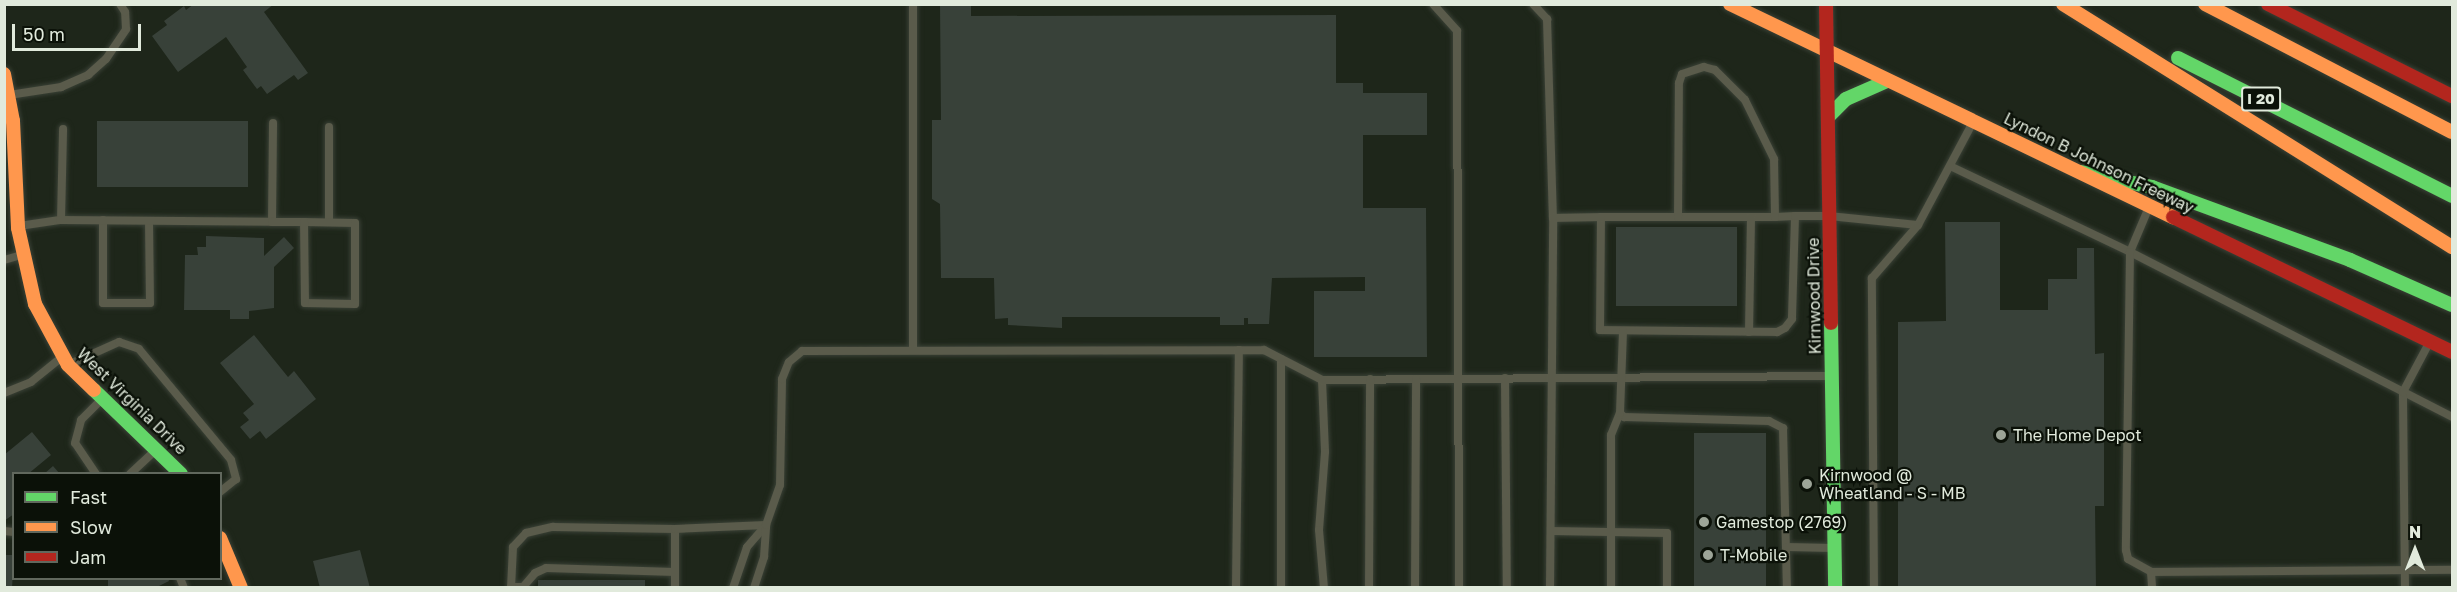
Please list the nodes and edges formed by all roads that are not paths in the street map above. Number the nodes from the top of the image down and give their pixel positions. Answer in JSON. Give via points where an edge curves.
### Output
{"nodes":[{"id":1,"x":120,"y":4,"type":"edge"},
{"id":2,"x":913,"y":4,"type":"edge"},
{"id":3,"x":1433,"y":4,"type":"edge"},
{"id":4,"x":1533,"y":4,"type":"edge"},
{"id":5,"x":1730,"y":4,"type":"edge"},
{"id":6,"x":1826,"y":4,"type":"edge"},
{"id":7,"x":2063,"y":4,"type":"edge"},
{"id":8,"x":2069,"y":4,"type":"edge"},
{"id":9,"x":2205,"y":4,"type":"edge"},
{"id":10,"x":2268,"y":4,"type":"edge"},
{"id":11,"x":1827,"y":52,"type":"junction"},
{"id":12,"x":4,"y":74,"type":"edge"},
{"id":13,"x":1887,"y":81,"type":"junction"},
{"id":14,"x":9,"y":95,"type":"junction"},
{"id":15,"x":2452,"y":96,"type":"edge"},
{"id":16,"x":1827,"y":117,"type":"junction"},
{"id":17,"x":1974,"y":121,"type":"junction"},
{"id":18,"x":273,"y":123,"type":"dead end"},
{"id":19,"x":329,"y":127,"type":"dead end"},
{"id":20,"x":63,"y":129,"type":"dead end"},
{"id":21,"x":2452,"y":132,"type":"edge"},
{"id":22,"x":1950,"y":166,"type":"junction"},
{"id":23,"x":2081,"y":172,"type":"junction"},
{"id":24,"x":2452,"y":196,"type":"edge"},
{"id":25,"x":2150,"y":206,"type":"junction"},
{"id":26,"x":1795,"y":216,"type":"junction"},
{"id":27,"x":1829,"y":216,"type":"junction"},
{"id":28,"x":1601,"y":217,"type":"junction"},
{"id":29,"x":1678,"y":217,"type":"junction"},
{"id":30,"x":1750,"y":217,"type":"junction"},
{"id":31,"x":1774,"y":217,"type":"junction"},
{"id":32,"x":1553,"y":218,"type":"junction"},
{"id":33,"x":62,"y":220,"type":"junction"},
{"id":34,"x":103,"y":220,"type":"junction"},
{"id":35,"x":149,"y":221,"type":"junction"},
{"id":36,"x":272,"y":222,"type":"junction"},
{"id":37,"x":304,"y":222,"type":"junction"},
{"id":38,"x":329,"y":222,"type":"junction"},
{"id":39,"x":1918,"y":225,"type":"junction"},
{"id":40,"x":18,"y":226,"type":"junction"},
{"id":41,"x":2452,"y":247,"type":"edge"},
{"id":42,"x":2130,"y":252,"type":"junction"},
{"id":43,"x":23,"y":255,"type":"junction"},
{"id":44,"x":4,"y":260,"type":"edge"},
{"id":45,"x":2452,"y":305,"type":"edge"},
{"id":46,"x":1623,"y":330,"type":"junction"},
{"id":47,"x":1749,"y":332,"type":"junction"},
{"id":48,"x":2430,"y":341,"type":"junction"},
{"id":49,"x":913,"y":350,"type":"junction"},
{"id":50,"x":1239,"y":350,"type":"junction"},
{"id":51,"x":2452,"y":352,"type":"edge"},
{"id":52,"x":1281,"y":358,"type":"junction"},
{"id":53,"x":66,"y":361,"type":"junction"},
{"id":54,"x":1832,"y":376,"type":"junction"},
{"id":55,"x":1620,"y":377,"type":"junction"},
{"id":56,"x":1457,"y":378,"type":"junction"},
{"id":57,"x":1505,"y":378,"type":"junction"},
{"id":58,"x":1551,"y":378,"type":"junction"},
{"id":59,"x":1370,"y":379,"type":"junction"},
{"id":60,"x":1416,"y":379,"type":"junction"},
{"id":61,"x":1322,"y":380,"type":"junction"},
{"id":62,"x":2403,"y":392,"type":"junction"},
{"id":63,"x":4,"y":393,"type":"edge"},
{"id":64,"x":102,"y":399,"type":"junction"},
{"id":65,"x":1620,"y":413,"type":"junction"},
{"id":66,"x":2452,"y":417,"type":"edge"},
{"id":67,"x":157,"y":449,"type":"junction"},
{"id":68,"x":95,"y":472,"type":"edge"},
{"id":69,"x":132,"y":472,"type":"edge"},
{"id":70,"x":179,"y":472,"type":"edge"},
{"id":71,"x":222,"y":490,"type":"edge"},
{"id":72,"x":766,"y":525,"type":"junction"},
{"id":73,"x":675,"y":529,"type":"junction"},
{"id":74,"x":1551,"y":531,"type":"junction"},
{"id":75,"x":1611,"y":532,"type":"junction"},
{"id":76,"x":222,"y":543,"type":"edge"},
{"id":77,"x":1787,"y":547,"type":"junction"},
{"id":78,"x":1834,"y":548,"type":"junction"},
{"id":79,"x":2404,"y":570,"type":"junction"},
{"id":80,"x":2452,"y":570,"type":"edge"},
{"id":81,"x":675,"y":572,"type":"junction"},
{"id":82,"x":2151,"y":572,"type":"junction"},
{"id":83,"x":511,"y":587,"type":"edge"},
{"id":84,"x":242,"y":588,"type":"edge"},
{"id":85,"x":675,"y":588,"type":"edge"},
{"id":86,"x":733,"y":588,"type":"edge"},
{"id":87,"x":754,"y":588,"type":"edge"},
{"id":88,"x":1236,"y":588,"type":"edge"},
{"id":89,"x":1281,"y":588,"type":"edge"},
{"id":90,"x":1324,"y":588,"type":"edge"},
{"id":91,"x":1369,"y":588,"type":"edge"},
{"id":92,"x":1415,"y":588,"type":"edge"},
{"id":93,"x":1459,"y":588,"type":"edge"},
{"id":94,"x":1507,"y":588,"type":"edge"},
{"id":95,"x":1550,"y":588,"type":"edge"},
{"id":96,"x":1611,"y":588,"type":"edge"},
{"id":97,"x":1667,"y":588,"type":"edge"},
{"id":98,"x":1787,"y":588,"type":"edge"},
{"id":99,"x":1835,"y":588,"type":"edge"},
{"id":100,"x":1874,"y":588,"type":"edge"},
{"id":101,"x":2152,"y":588,"type":"edge"},
{"id":102,"x":2404,"y":588,"type":"edge"}],
"edges":[{"from":1,"to":14,"type":"lane","via":[[126,29],[120,44],[100,64],[61,87]]},
{"from":2,"to":49,"type":"lane"},
{"from":3,"to":56,"type":"lane","via":[[1457,31]]},
{"from":4,"to":32,"type":"lane","via":[[1547,19]]},
{"from":5,"to":11,"type":"main road","name":"Lyndon B Johnson Freeway"},
{"from":6,"to":11,"type":"main road","name":"Kirnwood Drive"},
{"from":7,"to":41,"type":"main road"},
{"from":8,"to":24,"type":"main road","number":"I 20"},
{"from":9,"to":21,"type":"main road"},
{"from":10,"to":15,"type":"main road"},
{"from":11,"to":13,"type":"main road","name":"Lyndon B Johnson Freeway"},
{"from":11,"to":16,"type":"main road","name":"Kirnwood Drive"},
{"from":12,"to":14,"type":"main road","name":"West Virginia Drive"},
{"from":13,"to":16,"type":"main road","via":[[1846,99]]},
{"from":13,"to":17,"type":"main road","name":"Lyndon B Johnson Freeway"},
{"from":14,"to":40,"type":"main road","name":"West Virginia Drive"},
{"from":16,"to":27,"type":"main road","name":"Kirnwood Drive"},
{"from":17,"to":22,"type":"lane"},
{"from":17,"to":23,"type":"main road","name":"Lyndon B Johnson Freeway"},
{"from":18,"to":36,"type":"lane"},
{"from":19,"to":38,"type":"lane"},
{"from":20,"to":33,"type":"lane"},
{"from":22,"to":39,"type":"lane"},
{"from":22,"to":42,"type":"lane"},
{"from":23,"to":25,"type":"main road","name":"Lyndon B Johnson Freeway"},
{"from":23,"to":45,"type":"main road","via":[[2152,187],[2350,260]]},
{"from":25,"to":42,"type":"lane"},
{"from":25,"to":48,"type":"main road","name":"Lyndon B Johnson Freeway"},
{"from":26,"to":27,"type":"lane"},
{"from":26,"to":31,"type":"lane"},
{"from":26,"to":47,"type":"lane","via":[[1792,319],[1777,332]]},
{"from":27,"to":39,"type":"lane"},
{"from":27,"to":54,"type":"main road","name":"Kirnwood Drive"},
{"from":28,"to":29,"type":"lane"},
{"from":28,"to":32,"type":"lane"},
{"from":28,"to":46,"type":"lane","via":[[1600,330]]},
{"from":29,"to":30,"type":"lane"},
{"from":29,"to":31,"type":"lane","via":[[1679,83],[1682,74],[1704,67],[1715,70],[1745,100],[1774,159]]},
{"from":30,"to":31,"type":"lane"},
{"from":30,"to":47,"type":"lane"},
{"from":32,"to":58,"type":"lane"},
{"from":33,"to":34,"type":"lane"},
{"from":33,"to":40,"type":"lane"},
{"from":34,"to":35,"type":"lane"},
{"from":34,"to":35,"type":"lane","via":[[103,303],[150,303]]},
{"from":35,"to":36,"type":"lane"},
{"from":36,"to":37,"type":"lane"},
{"from":37,"to":38,"type":"lane"},
{"from":37,"to":38,"type":"lane","via":[[305,303],[356,304],[355,223]]},
{"from":39,"to":100,"type":"lane","via":[[1872,278]]},
{"from":40,"to":43,"type":"main road","name":"West Virginia Drive"},
{"from":42,"to":62,"type":"lane"},
{"from":42,"to":82,"type":"lane","via":[[2126,550],[2128,559]]},
{"from":43,"to":44,"type":"lane"},
{"from":43,"to":53,"type":"main road","name":"West Virginia Drive","via":[[35,304]]},
{"from":46,"to":47,"type":"lane"},
{"from":46,"to":55,"type":"lane"},
{"from":48,"to":51,"type":"main road","name":"Lyndon B Johnson Freeway"},
{"from":48,"to":62,"type":"lane"},
{"from":49,"to":50,"type":"lane"},
{"from":49,"to":72,"type":"lane","via":[[802,351],[789,362],[782,379],[780,485]]},
{"from":50,"to":52,"type":"lane","via":[[1264,350]]},
{"from":50,"to":88,"type":"lane"},
{"from":52,"to":61,"type":"lane"},
{"from":52,"to":89,"type":"lane"},
{"from":53,"to":63,"type":"lane"},
{"from":53,"to":64,"type":"main road","name":"West Virginia Drive"},
{"from":53,"to":71,"type":"lane","via":[[119,342],[139,349],[231,460],[236,479]]},
{"from":54,"to":55,"type":"lane"},
{"from":54,"to":78,"type":"main road","name":"Kirnwood Drive"},
{"from":55,"to":58,"type":"lane"},
{"from":55,"to":65,"type":"lane"},
{"from":56,"to":57,"type":"lane"},
{"from":56,"to":60,"type":"lane"},
{"from":56,"to":93,"type":"lane"},
{"from":57,"to":58,"type":"lane"},
{"from":57,"to":94,"type":"lane"},
{"from":58,"to":74,"type":"lane"},
{"from":59,"to":60,"type":"lane"},
{"from":59,"to":61,"type":"lane"},
{"from":59,"to":91,"type":"lane"},
{"from":60,"to":92,"type":"lane"},
{"from":61,"to":90,"type":"lane","via":[[1325,452],[1319,530]]},
{"from":62,"to":66,"type":"lane"},
{"from":62,"to":79,"type":"lane"},
{"from":64,"to":67,"type":"main road","name":"West Virginia Drive"},
{"from":64,"to":68,"type":"lane","via":[[81,420],[75,443]]},
{"from":65,"to":75,"type":"lane","via":[[1611,435]]},
{"from":65,"to":77,"type":"lane","via":[[1624,417],[1778,423],[1785,437]]},
{"from":67,"to":69,"type":"lane"},
{"from":67,"to":70,"type":"main road","name":"West Virginia Drive"},
{"from":72,"to":73,"type":"lane"},
{"from":72,"to":86,"type":"lane","via":[[747,547]]},
{"from":72,"to":87,"type":"lane","via":[[764,557]]},
{"from":73,"to":81,"type":"lane"},
{"from":73,"to":83,"type":"lane","via":[[553,527],[526,533],[513,547]]},
{"from":74,"to":75,"type":"lane"},
{"from":74,"to":95,"type":"lane"},
{"from":75,"to":96,"type":"lane"},
{"from":75,"to":97,"type":"lane","via":[[1667,533]]},
{"from":76,"to":84,"type":"main road"},
{"from":77,"to":78,"type":"lane"},
{"from":77,"to":98,"type":"lane"},
{"from":78,"to":99,"type":"main road","name":"Kirnwood Drive"},
{"from":79,"to":80,"type":"lane"},
{"from":79,"to":82,"type":"lane"},
{"from":79,"to":102,"type":"lane"},
{"from":81,"to":83,"type":"lane","via":[[546,568],[535,573],[523,587]]},
{"from":81,"to":85,"type":"lane"},
{"from":82,"to":101,"type":"lane"}]}
